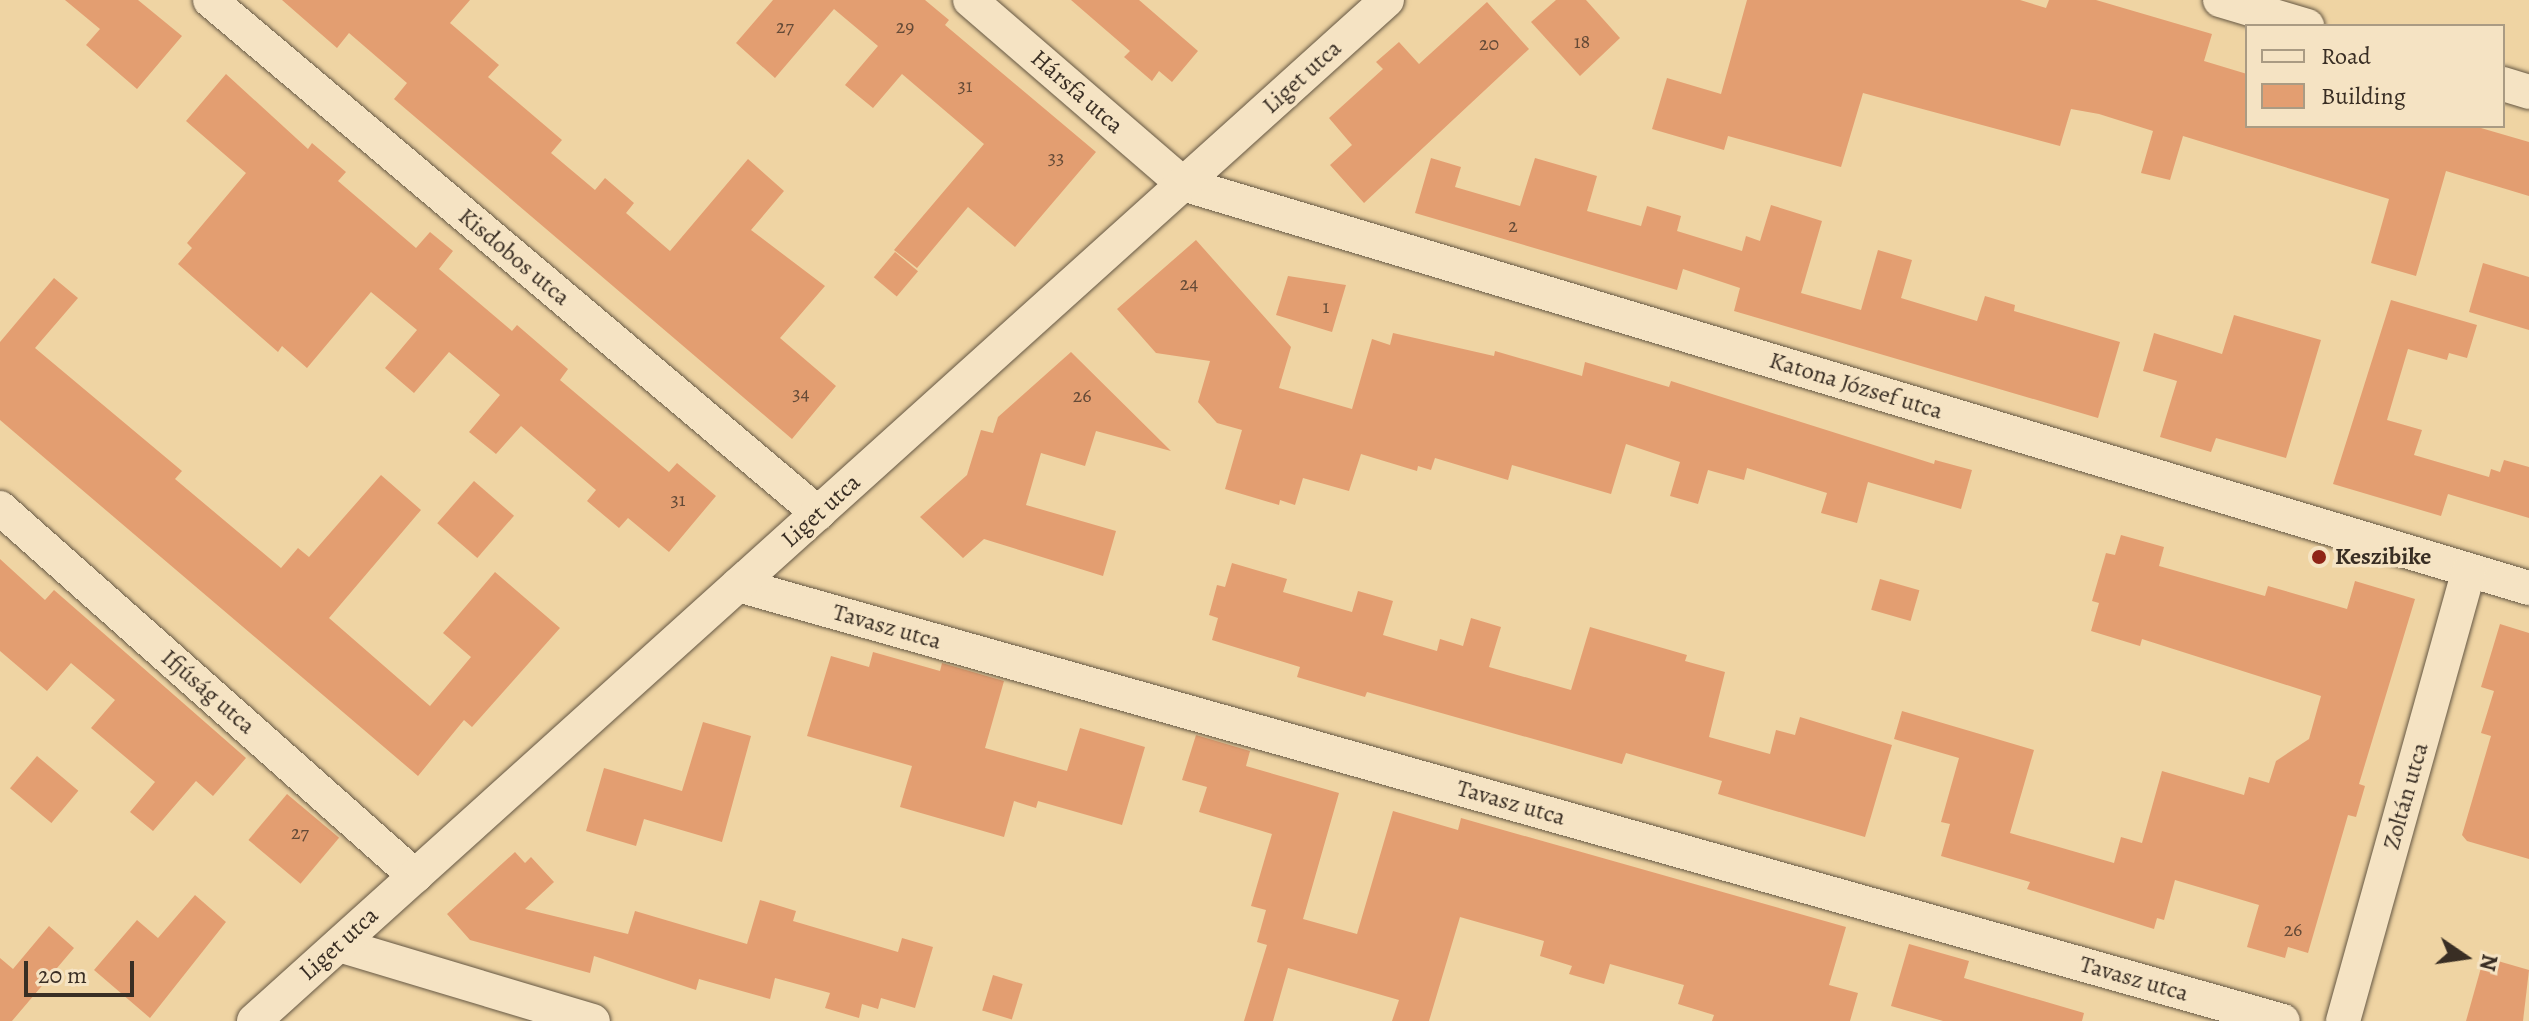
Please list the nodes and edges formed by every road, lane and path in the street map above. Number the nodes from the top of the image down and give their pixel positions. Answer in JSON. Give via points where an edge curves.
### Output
{"nodes":[{"id":1,"x":210,"y":0,"type":"edge"},
{"id":2,"x":970,"y":0,"type":"edge"},
{"id":3,"x":1387,"y":0,"type":"edge"},
{"id":4,"x":2220,"y":0,"type":"edge"},
{"id":5,"x":2300,"y":24,"type":"edge"},
{"id":6,"x":2505,"y":85,"type":"edge"},
{"id":7,"x":2529,"y":92,"type":"edge"},
{"id":8,"x":1183,"y":184,"type":"junction"},
{"id":9,"x":0,"y":508,"type":"edge"},
{"id":10,"x":818,"y":513,"type":"junction"},
{"id":11,"x":2469,"y":571,"type":"junction"},
{"id":12,"x":738,"y":585,"type":"junction"},
{"id":13,"x":2529,"y":588,"type":"edge"},
{"id":14,"x":415,"y":876,"type":"junction"},
{"id":15,"x":339,"y":945,"type":"junction"},
{"id":16,"x":254,"y":1021,"type":"edge"},
{"id":17,"x":593,"y":1021,"type":"edge"},
{"id":18,"x":2283,"y":1021,"type":"edge"},
{"id":19,"x":2343,"y":1021,"type":"edge"}],
"edges":[{"from":1,"to":10,"type":"street","name":"Kisdobos utca"},
{"from":2,"to":8,"type":"street","name":"Hársfa utca"},
{"from":3,"to":8,"type":"street","name":"Liget utca"},
{"from":4,"to":5,"type":"street"},
{"from":6,"to":7,"type":"street"},
{"from":8,"to":10,"type":"street","name":"Liget utca"},
{"from":8,"to":11,"type":"street","name":"Katona József utca"},
{"from":9,"to":14,"type":"street","name":"Ifjúság utca"},
{"from":10,"to":12,"type":"street","name":"Liget utca"},
{"from":11,"to":13,"type":"street","name":"Katona József utca"},
{"from":11,"to":19,"type":"street","name":"Zoltán utca"},
{"from":12,"to":14,"type":"street","name":"Liget utca"},
{"from":12,"to":18,"type":"street","name":"Tavasz utca"},
{"from":14,"to":15,"type":"street","name":"Liget utca"},
{"from":15,"to":16,"type":"street","name":"Liget utca"},
{"from":15,"to":17,"type":"street"}]}
